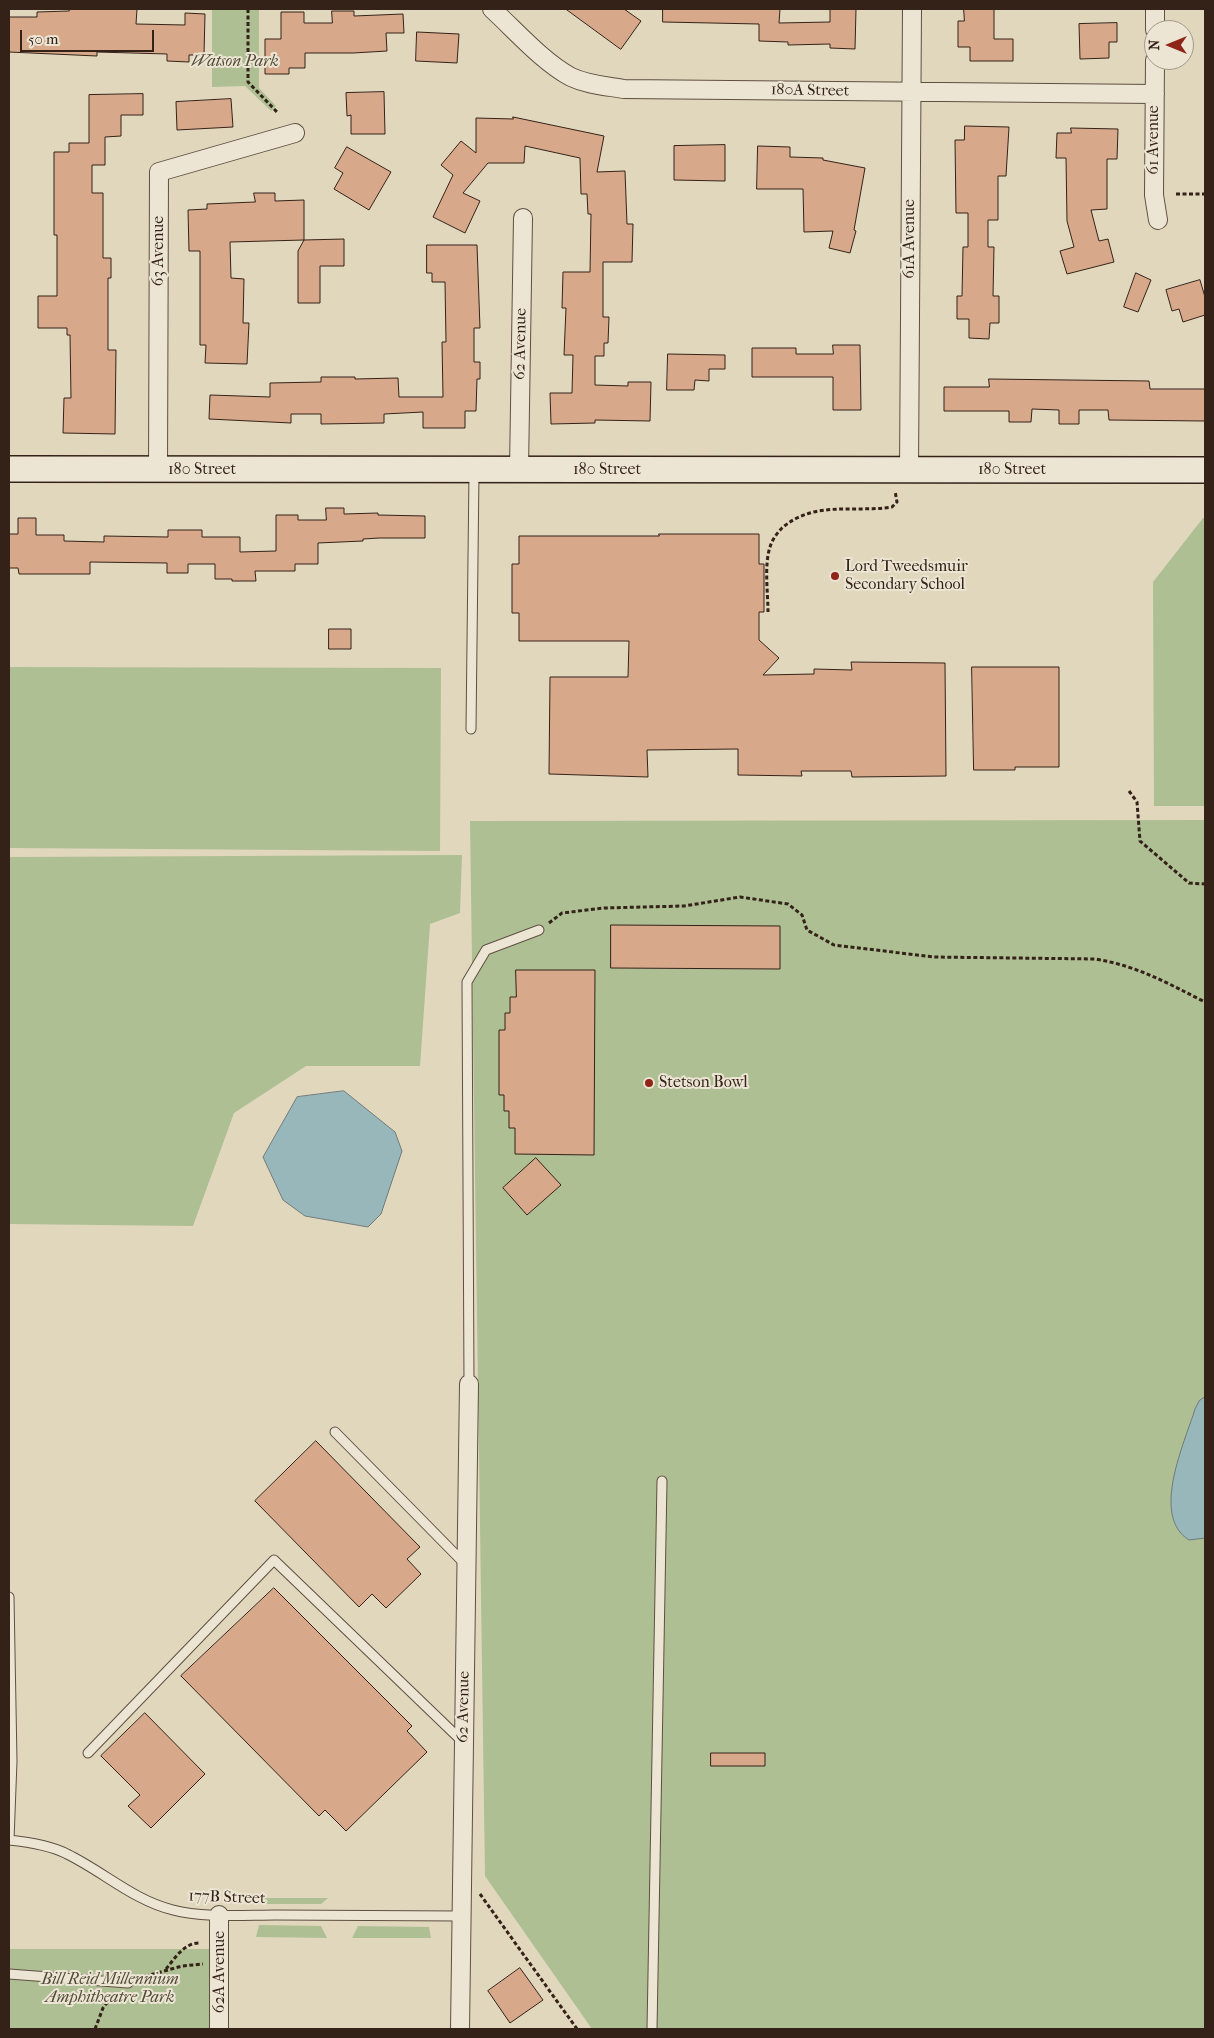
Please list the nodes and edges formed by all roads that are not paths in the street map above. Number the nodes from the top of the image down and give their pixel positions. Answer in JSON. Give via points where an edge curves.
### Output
{"nodes":[{"id":1,"x":492,"y":9,"type":"edge"},
{"id":2,"x":912,"y":9,"type":"edge"},
{"id":3,"x":1155,"y":70,"type":"edge"},
{"id":4,"x":912,"y":92,"type":"junction"},
{"id":5,"x":1154,"y":94,"type":"junction"},
{"id":6,"x":295,"y":133,"type":"dead end"},
{"id":7,"x":523,"y":218,"type":"dead end"},
{"id":8,"x":1158,"y":220,"type":"dead end"},
{"id":9,"x":474,"y":469,"type":"junction"},
{"id":10,"x":519,"y":469,"type":"junction"},
{"id":11,"x":9,"y":470,"type":"edge"},
{"id":12,"x":158,"y":470,"type":"junction"},
{"id":13,"x":909,"y":470,"type":"junction"},
{"id":14,"x":1205,"y":470,"type":"edge"},
{"id":15,"x":471,"y":729,"type":"dead end"},
{"id":16,"x":539,"y":930,"type":"road end"},
{"id":17,"x":469,"y":1384,"type":"joint"},
{"id":18,"x":334,"y":1432,"type":"dead end"},
{"id":19,"x":662,"y":1481,"type":"dead end"},
{"id":20,"x":466,"y":1565,"type":"junction"},
{"id":21,"x":9,"y":1597,"type":"edge"},
{"id":22,"x":463,"y":1742,"type":"junction"},
{"id":23,"x":88,"y":1753,"type":"dead end"},
{"id":24,"x":10,"y":1761,"type":"edge"},
{"id":25,"x":9,"y":1840,"type":"edge"},
{"id":26,"x":220,"y":1915,"type":"junction"},
{"id":27,"x":460,"y":1916,"type":"junction"},
{"id":28,"x":9,"y":1974,"type":"edge"},
{"id":29,"x":128,"y":1983,"type":"road end"},
{"id":30,"x":219,"y":2029,"type":"edge"},
{"id":31,"x":460,"y":2029,"type":"edge"},
{"id":32,"x":652,"y":2029,"type":"edge"}],
"edges":[{"from":1,"to":4,"type":"street","name":"180A Street","via":[[552,64],[593,85],[632,89]]},
{"from":2,"to":4,"type":"street","name":"61A Avenue"},
{"from":3,"to":5,"type":"street","name":"61 Avenue"},
{"from":4,"to":5,"type":"street","name":"180A Street"},
{"from":4,"to":13,"type":"street","name":"61A Avenue"},
{"from":5,"to":8,"type":"street","name":"61 Avenue","via":[[1154,195]]},
{"from":6,"to":12,"type":"street","name":"63 Avenue","via":[[159,172]]},
{"from":7,"to":10,"type":"street","name":"62 Avenue"},
{"from":9,"to":10,"type":"street","name":"180 Street"},
{"from":9,"to":12,"type":"street","name":"180 Street"},
{"from":9,"to":15,"type":"lane"},
{"from":10,"to":13,"type":"street","name":"180 Street"},
{"from":11,"to":12,"type":"street","name":"180 Street"},
{"from":13,"to":14,"type":"street","name":"180 Street"},
{"from":16,"to":17,"type":"lane","via":[[486,950],[467,982]]},
{"from":17,"to":20,"type":"street","name":"62 Avenue"},
{"from":18,"to":20,"type":"lane"},
{"from":19,"to":32,"type":"lane"},
{"from":20,"to":22,"type":"street","name":"62 Avenue"},
{"from":21,"to":24,"type":"lane"},
{"from":22,"to":23,"type":"lane","via":[[274,1560]]},
{"from":22,"to":27,"type":"street","name":"62 Avenue"},
{"from":24,"to":25,"type":"lane"},
{"from":25,"to":26,"type":"lane","name":"177B Street","via":[[65,1852],[148,1902],[175,1911]]},
{"from":26,"to":27,"type":"lane","name":"177B Street"},
{"from":26,"to":30,"type":"street","name":"62A Avenue"},
{"from":27,"to":31,"type":"street","name":"62 Avenue"},
{"from":28,"to":29,"type":"lane"}]}
